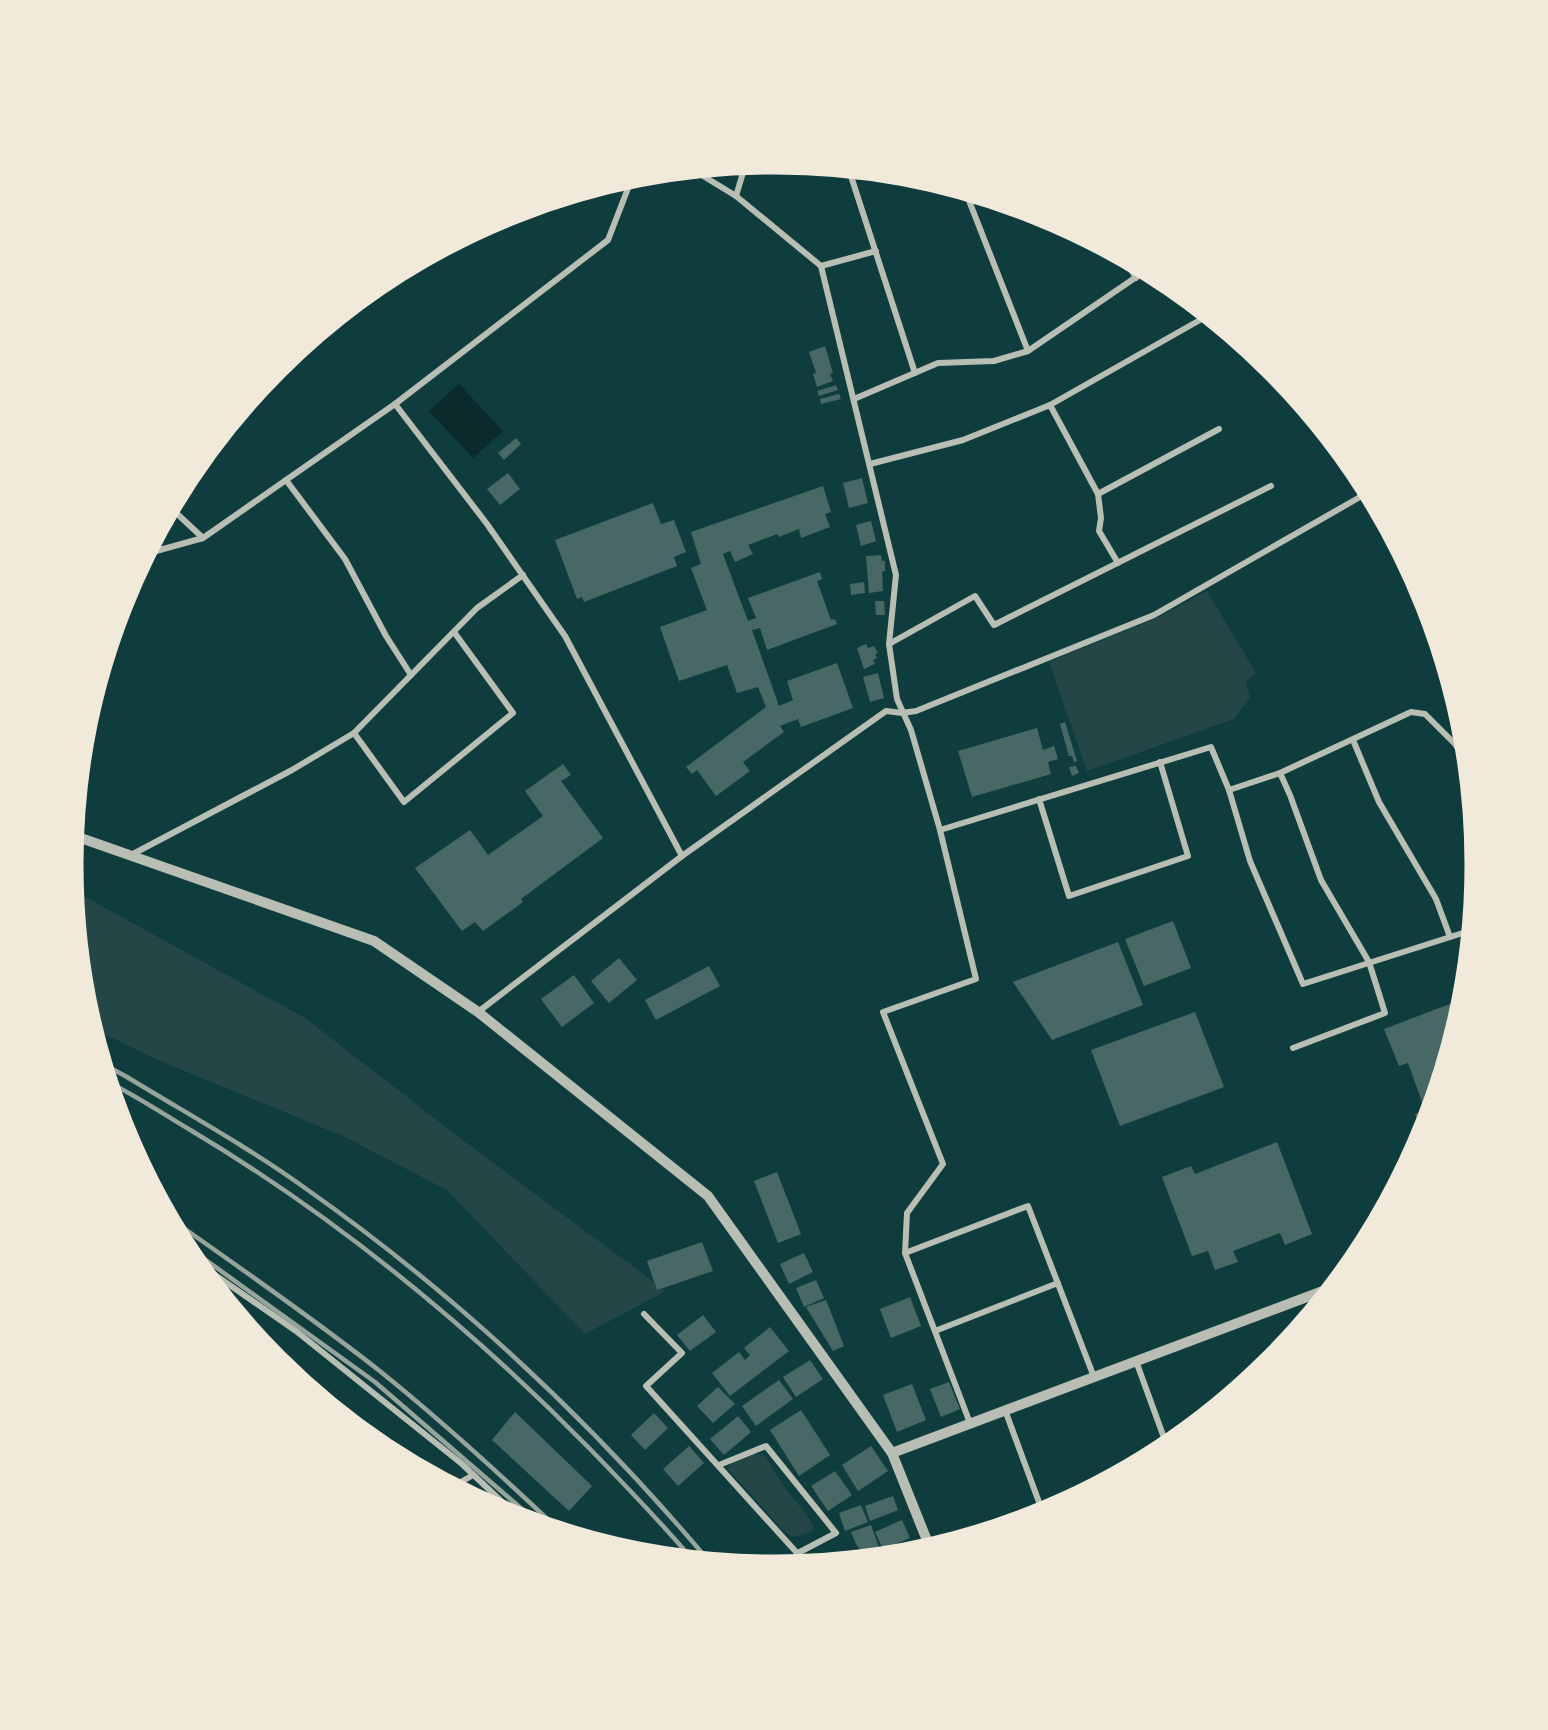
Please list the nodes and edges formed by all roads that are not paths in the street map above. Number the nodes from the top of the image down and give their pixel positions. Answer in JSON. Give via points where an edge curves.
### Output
{"nodes":[{"id":1,"x":742,"y":174,"type":"edge"},
{"id":2,"x":705,"y":177,"type":"edge"},
{"id":3,"x":852,"y":178,"type":"edge"},
{"id":4,"x":628,"y":190,"type":"edge"},
{"id":5,"x":736,"y":196,"type":"junction"},
{"id":6,"x":970,"y":202,"type":"edge"},
{"id":7,"x":876,"y":251,"type":"junction"},
{"id":8,"x":821,"y":266,"type":"junction"},
{"id":9,"x":1134,"y":275,"type":"edge"},
{"id":10,"x":1136,"y":278,"type":"joint"},
{"id":11,"x":1200,"y":320,"type":"edge"},
{"id":12,"x":1028,"y":351,"type":"junction"},
{"id":13,"x":915,"y":373,"type":"junction"},
{"id":14,"x":854,"y":399,"type":"junction"},
{"id":15,"x":395,"y":404,"type":"junction"},
{"id":16,"x":1050,"y":405,"type":"junction"},
{"id":17,"x":1219,"y":429,"type":"dead end"},
{"id":18,"x":870,"y":464,"type":"junction"},
{"id":19,"x":286,"y":480,"type":"junction"},
{"id":20,"x":1271,"y":486,"type":"dead end"},
{"id":21,"x":1098,"y":494,"type":"junction"},
{"id":22,"x":1359,"y":497,"type":"edge"},
{"id":23,"x":178,"y":514,"type":"edge"},
{"id":24,"x":203,"y":538,"type":"junction"},
{"id":25,"x":159,"y":550,"type":"edge"},
{"id":26,"x":1118,"y":563,"type":"junction"},
{"id":27,"x":523,"y":575,"type":"junction"},
{"id":28,"x":454,"y":632,"type":"junction"},
{"id":29,"x":889,"y":644,"type":"junction"},
{"id":30,"x":411,"y":675,"type":"junction"},
{"id":31,"x":902,"y":713,"type":"junction"},
{"id":32,"x":354,"y":733,"type":"junction"},
{"id":33,"x":1353,"y":740,"type":"junction"},
{"id":34,"x":1454,"y":743,"type":"edge"},
{"id":35,"x":1160,"y":762,"type":"junction"},
{"id":36,"x":1280,"y":773,"type":"junction"},
{"id":37,"x":1229,"y":790,"type":"junction"},
{"id":38,"x":1039,"y":799,"type":"junction"},
{"id":39,"x":940,"y":830,"type":"junction"},
{"id":40,"x":83,"y":839,"type":"edge"},
{"id":41,"x":130,"y":855,"type":"junction"},
{"id":42,"x":682,"y":856,"type":"junction"},
{"id":43,"x":1462,"y":934,"type":"edge"},
{"id":44,"x":1450,"y":937,"type":"junction"},
{"id":45,"x":1369,"y":962,"type":"junction"},
{"id":46,"x":478,"y":1012,"type":"junction"},
{"id":47,"x":1293,"y":1048,"type":"dead end"},
{"id":48,"x":905,"y":1253,"type":"junction"},
{"id":49,"x":219,"y":1278,"type":"edge"},
{"id":50,"x":1058,"y":1283,"type":"junction"},
{"id":51,"x":1317,"y":1293,"type":"edge"},
{"id":52,"x":645,"y":1314,"type":"dead end"},
{"id":53,"x":935,"y":1331,"type":"junction"},
{"id":54,"x":1136,"y":1361,"type":"junction"},
{"id":55,"x":1094,"y":1377,"type":"junction"},
{"id":56,"x":1005,"y":1410,"type":"junction"},
{"id":57,"x":970,"y":1423,"type":"junction"},
{"id":58,"x":1163,"y":1436,"type":"edge"},
{"id":59,"x":892,"y":1453,"type":"junction"},
{"id":60,"x":719,"y":1465,"type":"junction"},
{"id":61,"x":473,"y":1475,"type":"junction"},
{"id":62,"x":462,"y":1482,"type":"edge"},
{"id":63,"x":499,"y":1499,"type":"edge"},
{"id":64,"x":1040,"y":1504,"type":"edge"},
{"id":65,"x":926,"y":1539,"type":"edge"},
{"id":66,"x":798,"y":1553,"type":"junction"},
{"id":67,"x":800,"y":1555,"type":"edge"}],
"edges":[{"from":1,"to":5,"type":"street"},
{"from":2,"to":5,"type":"street"},
{"from":3,"to":7,"type":"street"},
{"from":4,"to":15,"type":"street","via":[[608,240]]},
{"from":5,"to":8,"type":"street"},
{"from":6,"to":12,"type":"street"},
{"from":7,"to":8,"type":"street"},
{"from":7,"to":13,"type":"street"},
{"from":8,"to":14,"type":"street"},
{"from":9,"to":10,"type":"street"},
{"from":10,"to":12,"type":"street"},
{"from":11,"to":16,"type":"street"},
{"from":12,"to":13,"type":"street","via":[[994,361],[938,363]]},
{"from":13,"to":14,"type":"street"},
{"from":14,"to":18,"type":"street"},
{"from":15,"to":19,"type":"street"},
{"from":15,"to":27,"type":"street"},
{"from":16,"to":18,"type":"street","via":[[963,440]]},
{"from":16,"to":21,"type":"street"},
{"from":17,"to":21,"type":"street"},
{"from":18,"to":29,"type":"street","via":[[896,575]]},
{"from":19,"to":24,"type":"street"},
{"from":19,"to":30,"type":"street","via":[[345,559]]},
{"from":20,"to":26,"type":"street"},
{"from":21,"to":26,"type":"street","via":[[1100,531]]},
{"from":22,"to":31,"type":"street","via":[[1154,615],[916,711]]},
{"from":23,"to":24,"type":"street"},
{"from":24,"to":25,"type":"street"},
{"from":26,"to":29,"type":"street","via":[[994,626],[975,596]]},
{"from":27,"to":28,"type":"street","via":[[477,608]]},
{"from":27,"to":42,"type":"street","via":[[565,636]]},
{"from":28,"to":30,"type":"street"},
{"from":28,"to":32,"type":"street","via":[[513,713],[404,802]]},
{"from":29,"to":31,"type":"street"},
{"from":30,"to":32,"type":"street"},
{"from":31,"to":39,"type":"street","via":[[911,730]]},
{"from":31,"to":42,"type":"street","via":[[886,711]]},
{"from":32,"to":41,"type":"street"},
{"from":33,"to":34,"type":"street","via":[[1411,712],[1425,714]]},
{"from":33,"to":36,"type":"street"},
{"from":33,"to":44,"type":"street","via":[[1379,802],[1436,898]]},
{"from":35,"to":37,"type":"street","via":[[1211,747]]},
{"from":35,"to":38,"type":"street"},
{"from":35,"to":38,"type":"street","via":[[1188,856],[1069,896]]},
{"from":36,"to":37,"type":"street"},
{"from":36,"to":45,"type":"street","via":[[1321,880]]},
{"from":37,"to":45,"type":"street","via":[[1251,861],[1303,984]]},
{"from":38,"to":39,"type":"street"},
{"from":39,"to":48,"type":"street","via":[[976,979],[883,1012],[943,1164],[908,1213]]},
{"from":40,"to":41,"type":"street"},
{"from":41,"to":46,"type":"street","via":[[374,940]]},
{"from":42,"to":46,"type":"street"},
{"from":43,"to":44,"type":"street"},
{"from":44,"to":45,"type":"street"},
{"from":45,"to":47,"type":"street","via":[[1385,1013]]},
{"from":46,"to":59,"type":"street","via":[[708,1196]]},
{"from":48,"to":50,"type":"street","via":[[1028,1206]]},
{"from":48,"to":53,"type":"street"},
{"from":49,"to":61,"type":"street","via":[[296,1331]]},
{"from":50,"to":53,"type":"street"},
{"from":50,"to":55,"type":"street"},
{"from":51,"to":54,"type":"street"},
{"from":52,"to":60,"type":"street","via":[[682,1353],[646,1386]]},
{"from":53,"to":57,"type":"street"},
{"from":54,"to":55,"type":"street"},
{"from":54,"to":58,"type":"street"},
{"from":55,"to":56,"type":"street"},
{"from":56,"to":57,"type":"street"},
{"from":56,"to":64,"type":"street"},
{"from":57,"to":59,"type":"street"},
{"from":59,"to":65,"type":"street"},
{"from":60,"to":66,"type":"street"},
{"from":60,"to":66,"type":"street","via":[[766,1446],[836,1533]]},
{"from":61,"to":62,"type":"street"},
{"from":61,"to":63,"type":"street"},
{"from":66,"to":67,"type":"street"}]}
